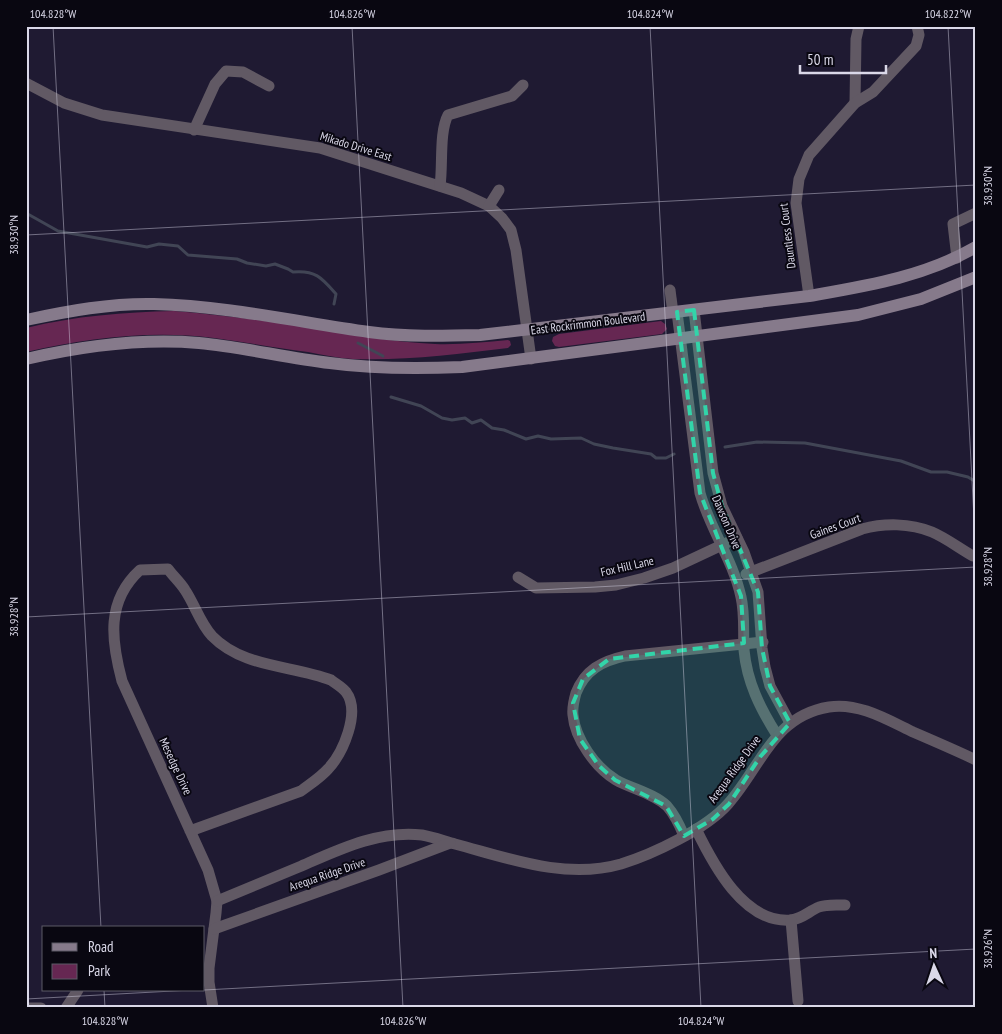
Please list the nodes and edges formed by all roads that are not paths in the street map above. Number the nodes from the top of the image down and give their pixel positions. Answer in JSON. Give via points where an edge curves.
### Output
{"nodes":[{"id":1,"x":859,"y":26,"type":"edge"},
{"id":2,"x":917,"y":26,"type":"edge"},
{"id":3,"x":26,"y":83,"type":"edge"},
{"id":4,"x":523,"y":85,"type":"dead end"},
{"id":5,"x":269,"y":86,"type":"dead end"},
{"id":6,"x":855,"y":103,"type":"junction"},
{"id":7,"x":194,"y":130,"type":"junction"},
{"id":8,"x":440,"y":186,"type":"junction"},
{"id":9,"x":499,"y":190,"type":"dead end"},
{"id":10,"x":490,"y":206,"type":"junction"},
{"id":11,"x":976,"y":213,"type":"edge"},
{"id":12,"x":976,"y":247,"type":"edge"},
{"id":13,"x":956,"y":258,"type":"junction"},
{"id":14,"x":976,"y":277,"type":"edge"},
{"id":15,"x":670,"y":290,"type":"dead end"},
{"id":16,"x":808,"y":296,"type":"junction"},
{"id":17,"x":694,"y":310,"type":"junction"},
{"id":18,"x":675,"y":312,"type":"junction"},
{"id":19,"x":26,"y":320,"type":"edge"},
{"id":20,"x":527,"y":331,"type":"junction"},
{"id":21,"x":698,"y":337,"type":"junction"},
{"id":22,"x":680,"y":339,"type":"junction"},
{"id":23,"x":26,"y":359,"type":"edge"},
{"id":24,"x":531,"y":359,"type":"junction"},
{"id":25,"x":737,"y":538,"type":"junction"},
{"id":26,"x":721,"y":546,"type":"junction"},
{"id":27,"x":973,"y":556,"type":"dead end"},
{"id":28,"x":752,"y":572,"type":"junction"},
{"id":29,"x":518,"y":577,"type":"dead end"},
{"id":30,"x":735,"y":578,"type":"junction"},
{"id":31,"x":763,"y":642,"type":"junction"},
{"id":32,"x":744,"y":643,"type":"junction"},
{"id":33,"x":790,"y":723,"type":"junction"},
{"id":34,"x":777,"y":735,"type":"junction"},
{"id":35,"x":976,"y":760,"type":"edge"},
{"id":36,"x":696,"y":829,"type":"junction"},
{"id":37,"x":190,"y":831,"type":"junction"},
{"id":38,"x":684,"y":836,"type":"junction"},
{"id":39,"x":450,"y":843,"type":"junction"},
{"id":40,"x":217,"y":901,"type":"junction"},
{"id":41,"x":845,"y":905,"type":"dead end"},
{"id":42,"x":791,"y":920,"type":"junction"},
{"id":43,"x":214,"y":929,"type":"junction"},
{"id":44,"x":77,"y":992,"type":"edge"},
{"id":45,"x":798,"y":1001,"type":"dead end"},
{"id":46,"x":26,"y":1008,"type":"edge"},
{"id":47,"x":41,"y":1008,"type":"edge"},
{"id":48,"x":66,"y":1008,"type":"edge"},
{"id":49,"x":212,"y":1008,"type":"edge"}],
"edges":[{"from":1,"to":6,"type":"street"},
{"from":2,"to":6,"type":"street","name":"Dauntless Court","via":[[916,46],[873,92]]},
{"from":3,"to":7,"type":"street","name":"Mikado Drive East","via":[[64,103],[102,115]]},
{"from":4,"to":8,"type":"street","via":[[512,96],[448,115],[443,127]]},
{"from":5,"to":7,"type":"street","via":[[243,72],[226,71],[215,84]]},
{"from":6,"to":16,"type":"street","name":"Dauntless Court","via":[[809,154],[799,179],[796,203]]},
{"from":7,"to":8,"type":"street","name":"Mikado Drive East","via":[[320,148]]},
{"from":8,"to":10,"type":"street","name":"Mikado Drive East"},
{"from":9,"to":10,"type":"street"},
{"from":10,"to":20,"type":"street","name":"Mikado Drive East","via":[[511,230]]},
{"from":11,"to":13,"type":"street","via":[[953,224]]},
{"from":12,"to":13,"type":"main road","name":"East Rockrimmon Boulevard"},
{"from":13,"to":16,"type":"main road","name":"East Rockrimmon Boulevard","via":[[906,277]]},
{"from":14,"to":21,"type":"main road","via":[[920,300],[868,313]]},
{"from":15,"to":18,"type":"street","name":"Dawson Drive"},
{"from":16,"to":17,"type":"main road","name":"East Rockrimmon Boulevard"},
{"from":17,"to":18,"type":"main road","name":"East Rockrimmon Boulevard"},
{"from":17,"to":21,"type":"street","name":"Dawson Drive"},
{"from":18,"to":20,"type":"main road","name":"East Rockrimmon Boulevard"},
{"from":18,"to":22,"type":"street","name":"Dawson Drive"},
{"from":19,"to":20,"type":"main road","name":"East Rockrimmon Boulevard","via":[[82,310],[153,304],[231,310],[371,332],[436,337]]},
{"from":20,"to":24,"type":"street","name":"Mikado Drive East"},
{"from":21,"to":22,"type":"main road"},
{"from":21,"to":25,"type":"street","name":"Dawson Drive","via":[[713,473],[722,506]]},
{"from":22,"to":24,"type":"main road"},
{"from":22,"to":26,"type":"street","name":"Dawson Drive","via":[[700,493]]},
{"from":23,"to":24,"type":"main road","via":[[60,351],[160,342],[198,343],[388,369],[462,367]]},
{"from":25,"to":26,"type":"street","name":"Fox Hill Lane"},
{"from":25,"to":28,"type":"street","name":"Dawson Drive"},
{"from":26,"to":29,"type":"street","name":"Fox Hill Lane","via":[[673,568],[616,585],[536,588]]},
{"from":26,"to":30,"type":"street","name":"Dawson Drive"},
{"from":27,"to":28,"type":"street","name":"Gaines Court","via":[[931,532],[878,525]]},
{"from":28,"to":30,"type":"street","name":"Gaines Court"},
{"from":28,"to":31,"type":"street","name":"Dawson Drive","via":[[758,592]]},
{"from":30,"to":32,"type":"street","name":"Dawson Drive","via":[[741,596]]},
{"from":31,"to":32,"type":"street"},
{"from":31,"to":33,"type":"street","name":"Dawson Drive","via":[[770,686]]},
{"from":32,"to":34,"type":"street","name":"Dawson Drive","via":[[753,692]]},
{"from":32,"to":38,"type":"street","via":[[609,660],[583,678],[573,703],[572,715],[580,739],[599,766],[615,780],[654,797],[666,806]]},
{"from":33,"to":34,"type":"street","name":"Arequa Ridge Drive"},
{"from":33,"to":35,"type":"street","name":"Arequa Ridge Drive","via":[[819,709],[847,707],[870,712]]},
{"from":34,"to":36,"type":"street","name":"Arequa Ridge Drive","via":[[729,804]]},
{"from":36,"to":38,"type":"street","name":"Arequa Ridge Drive"},
{"from":36,"to":42,"type":"street","via":[[722,877],[749,906],[776,919]]},
{"from":37,"to":37,"type":"street","name":"Mesedge Drive","via":[[122,681],[114,644],[116,605],[122,590],[140,570],[168,569],[184,589],[205,627],[234,652],[331,680],[347,693],[352,706],[352,721],[346,738],[329,769],[314,782],[301,791]]},
{"from":37,"to":40,"type":"street","name":"Mesedge Drive","via":[[208,870]]},
{"from":38,"to":39,"type":"street","name":"Arequa Ridge Drive","via":[[639,858],[594,869],[545,868]]},
{"from":39,"to":40,"type":"street","name":"Arequa Ridge Drive","via":[[422,835],[390,835],[371,839]]},
{"from":39,"to":43,"type":"street","name":"Arequa Ridge Drive"},
{"from":40,"to":43,"type":"street","name":"Mesedge Drive"},
{"from":41,"to":42,"type":"street","via":[[819,907]]},
{"from":42,"to":45,"type":"street"},
{"from":43,"to":49,"type":"street","name":"Mesedge Drive","via":[[208,982]]},
{"from":44,"to":48,"type":"street"},
{"from":46,"to":47,"type":"street"}]}
